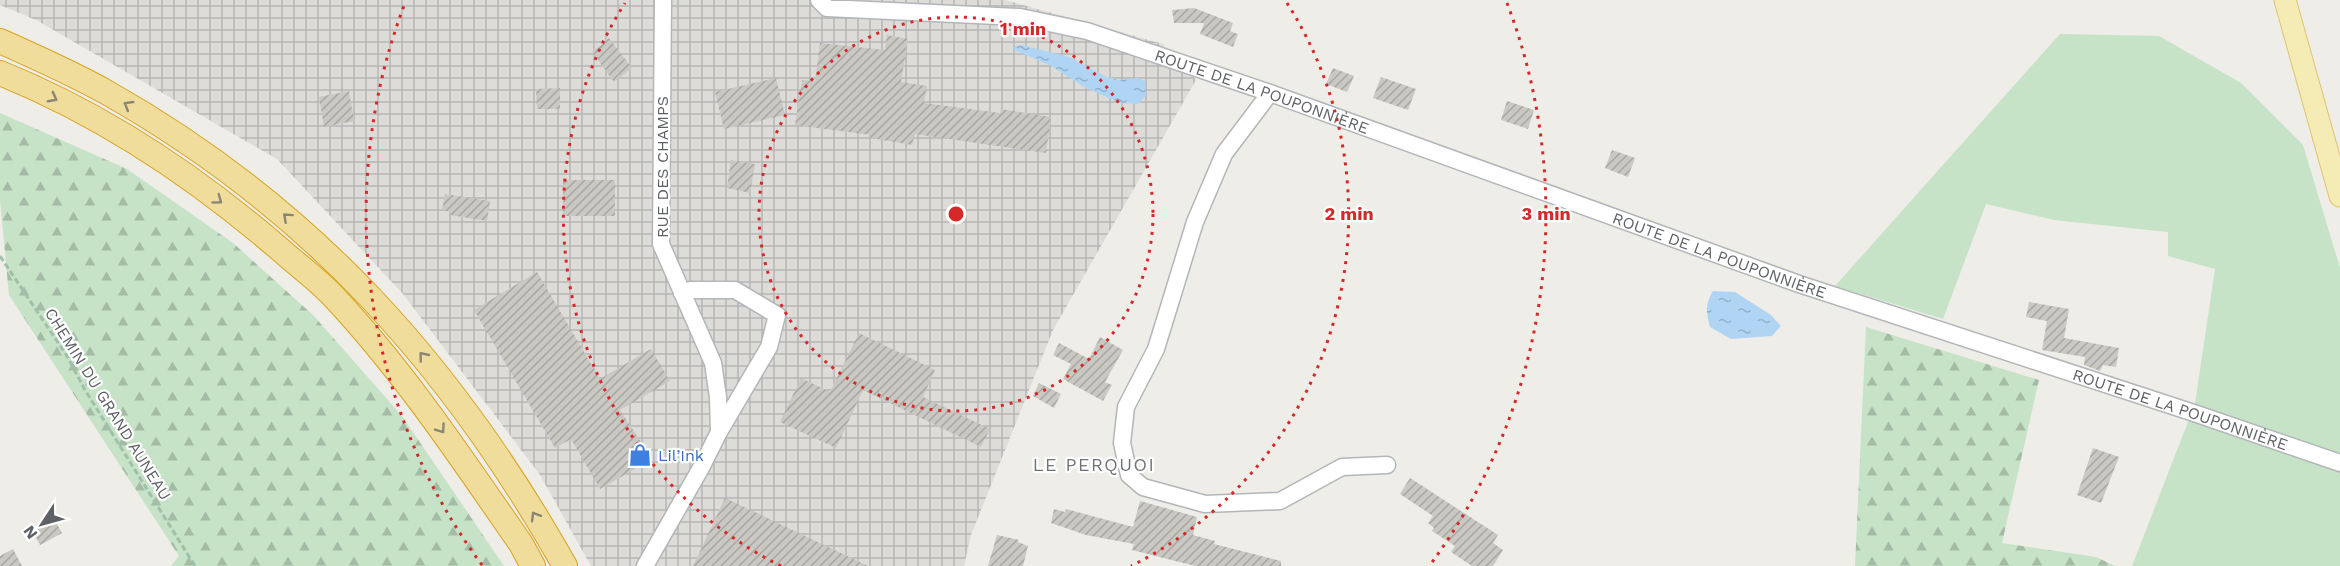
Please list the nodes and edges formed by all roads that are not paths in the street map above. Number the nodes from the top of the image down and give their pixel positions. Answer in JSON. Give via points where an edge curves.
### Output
{"nodes":[{"id":1,"x":663,"y":0,"type":"edge"},
{"id":2,"x":819,"y":0,"type":"edge"},
{"id":3,"x":2285,"y":0,"type":"edge"},
{"id":4,"x":0,"y":41,"type":"edge"},
{"id":5,"x":0,"y":73,"type":"edge"},
{"id":6,"x":1270,"y":93,"type":"junction"},
{"id":7,"x":2340,"y":196,"type":"edge"},
{"id":8,"x":682,"y":292,"type":"junction"},
{"id":9,"x":719,"y":432,"type":"junction"},
{"id":10,"x":2340,"y":463,"type":"edge"},
{"id":11,"x":1387,"y":465,"type":"dead end"},
{"id":12,"x":533,"y":566,"type":"edge"},
{"id":13,"x":565,"y":566,"type":"edge"},
{"id":14,"x":645,"y":566,"type":"edge"}],
"edges":[{"from":1,"to":8,"type":"street","name":"RUE DES CHAMPS","via":[[661,244]]},
{"from":2,"to":6,"type":"street","name":"ROUTE DE LA POUPONNIÈRE","via":[[827,8],[842,10],[1020,17],[1087,31]]},
{"from":3,"to":7,"type":"main road"},
{"from":13,"to":4,"type":"highway","one_way":true,"via":[[464,408],[401,331],[331,256],[277,208],[170,130],[105,92]]},
{"from":5,"to":12,"type":"highway","one_way":true,"via":[[144,146],[248,222],[333,296],[422,400]]},
{"from":6,"to":10,"type":"street","name":"ROUTE DE LA POUPONNIÈRE","via":[[1799,284]]},
{"from":6,"to":11,"type":"street","via":[[1224,154],[1195,222],[1156,349],[1126,407],[1122,443],[1129,475],[1143,487],[1205,504],[1280,501],[1342,466]]},
{"from":8,"to":9,"type":"street","name":"RUE DES CHAMPS","via":[[712,363]]},
{"from":8,"to":9,"type":"street","via":[[735,290],[777,315],[769,347]]},
{"from":9,"to":14,"type":"street"}]}
